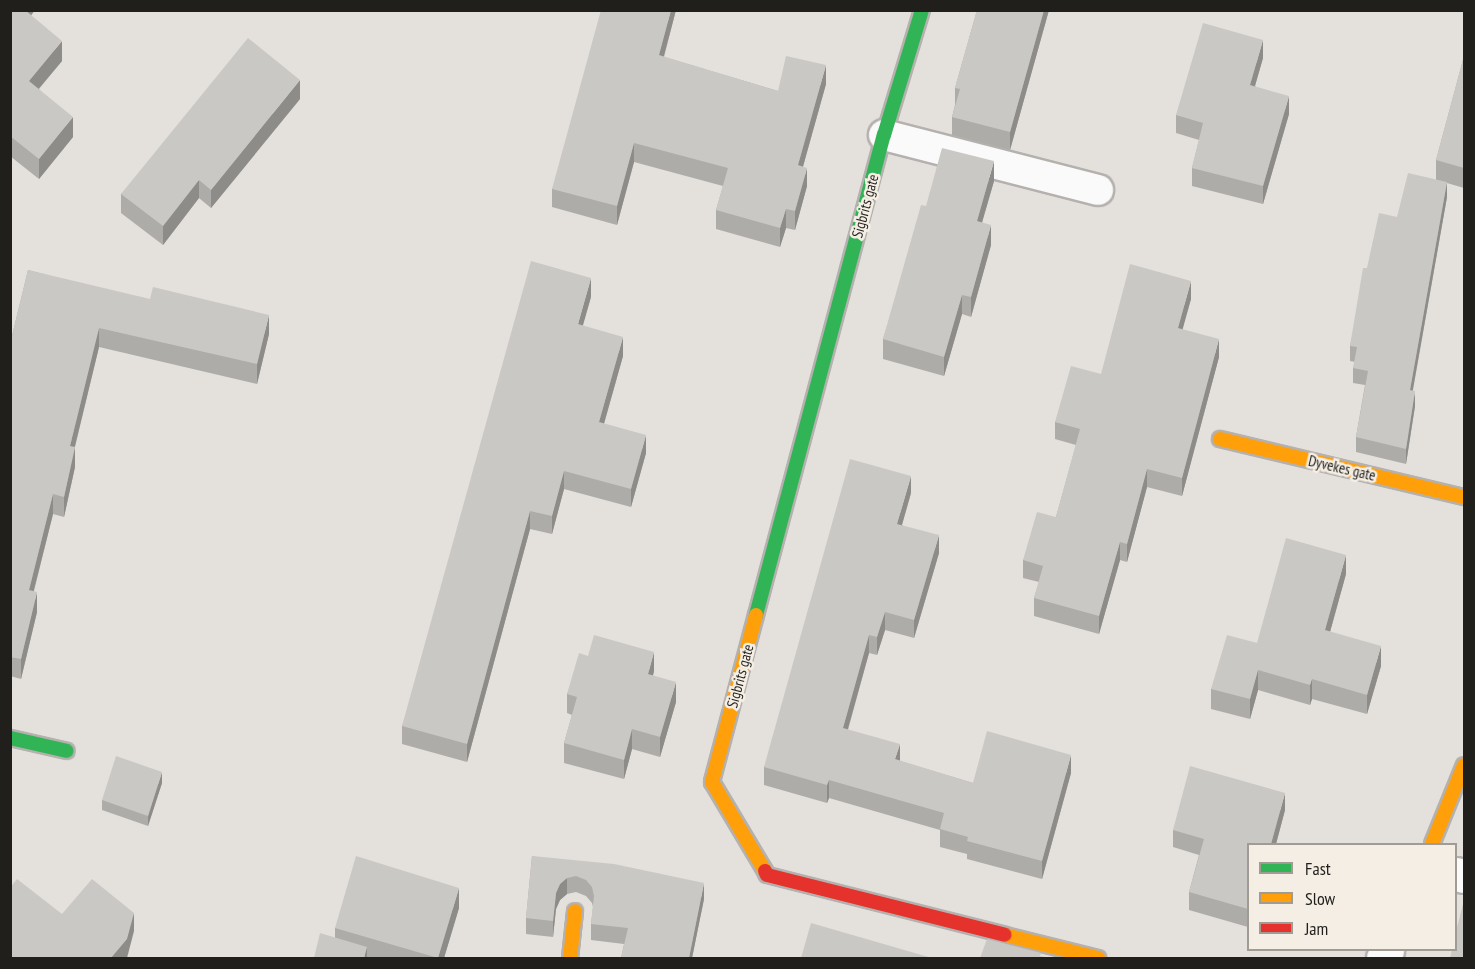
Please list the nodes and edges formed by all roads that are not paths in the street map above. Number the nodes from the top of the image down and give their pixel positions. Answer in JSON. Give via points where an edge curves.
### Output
{"nodes":[{"id":1,"x":922,"y":10,"type":"edge"},
{"id":2,"x":884,"y":135,"type":"junction"},
{"id":3,"x":1098,"y":190,"type":"dead end"},
{"id":4,"x":1220,"y":439,"type":"dead end"},
{"id":5,"x":1464,"y":497,"type":"edge"},
{"id":6,"x":10,"y":738,"type":"edge"},
{"id":7,"x":67,"y":751,"type":"dead end"},
{"id":8,"x":1464,"y":765,"type":"edge"},
{"id":9,"x":1432,"y":843,"type":"edge"},
{"id":10,"x":575,"y":911,"type":"dead end"},
{"id":11,"x":570,"y":958,"type":"edge"},
{"id":12,"x":1098,"y":958,"type":"edge"}],
"edges":[{"from":1,"to":2,"type":"street","name":"Sigbrits gate"},
{"from":2,"to":3,"type":"lane"},
{"from":2,"to":12,"type":"street","name":"Sigbrits gate","via":[[712,782],[767,875]]},
{"from":4,"to":5,"type":"street","name":"Dyvekes gate"},
{"from":6,"to":7,"type":"street"},
{"from":8,"to":9,"type":"street"},
{"from":10,"to":11,"type":"street"}]}
